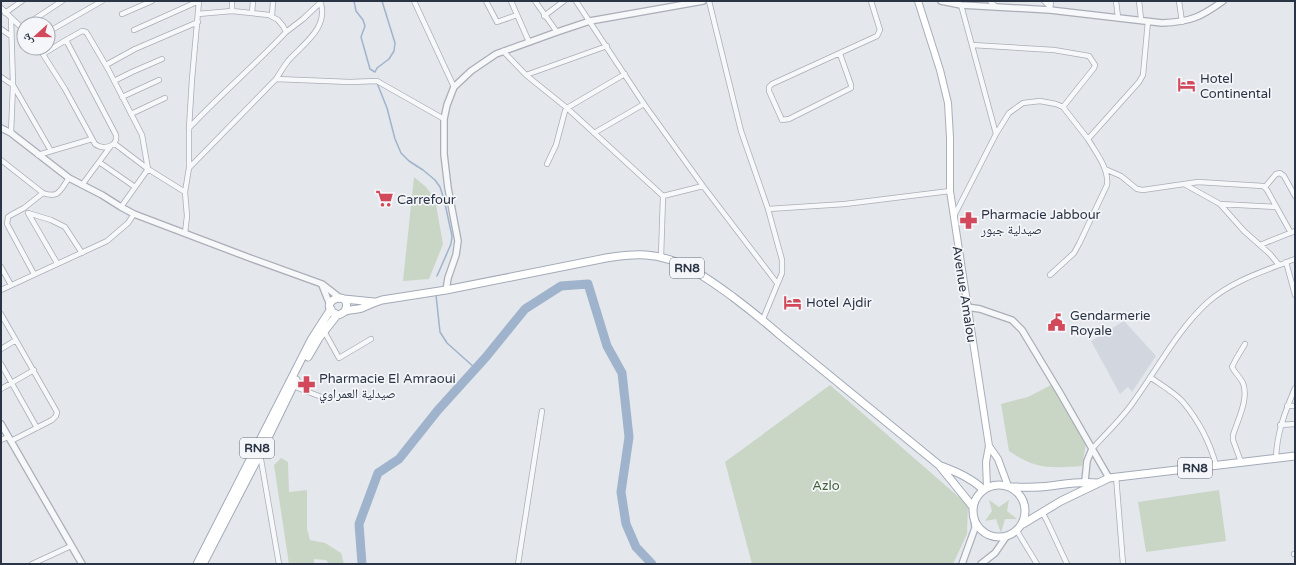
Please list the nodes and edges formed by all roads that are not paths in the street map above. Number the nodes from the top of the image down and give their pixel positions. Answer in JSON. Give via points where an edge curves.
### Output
{"nodes":[{"id":1,"x":22,"y":1,"type":"edge"},
{"id":2,"x":62,"y":1,"type":"edge"},
{"id":3,"x":102,"y":1,"type":"edge"},
{"id":4,"x":152,"y":1,"type":"edge"},
{"id":5,"x":199,"y":1,"type":"edge"},
{"id":6,"x":232,"y":1,"type":"edge"},
{"id":7,"x":253,"y":1,"type":"edge"},
{"id":8,"x":273,"y":1,"type":"edge"},
{"id":9,"x":414,"y":1,"type":"edge"},
{"id":10,"x":486,"y":1,"type":"edge"},
{"id":11,"x":511,"y":1,"type":"edge"},
{"id":12,"x":535,"y":1,"type":"edge"},
{"id":13,"x":564,"y":1,"type":"edge"},
{"id":14,"x":576,"y":1,"type":"edge"},
{"id":15,"x":703,"y":1,"type":"edge"},
{"id":16,"x":709,"y":1,"type":"edge"},
{"id":17,"x":871,"y":1,"type":"edge"},
{"id":18,"x":918,"y":1,"type":"edge"},
{"id":19,"x":941,"y":1,"type":"edge"},
{"id":20,"x":990,"y":1,"type":"edge"},
{"id":21,"x":1044,"y":1,"type":"edge"},
{"id":22,"x":1051,"y":1,"type":"edge"},
{"id":23,"x":1116,"y":1,"type":"edge"},
{"id":24,"x":1139,"y":1,"type":"edge"},
{"id":25,"x":1179,"y":1,"type":"edge"},
{"id":26,"x":1223,"y":1,"type":"edge"},
{"id":27,"x":320,"y":2,"type":"edge"},
{"id":28,"x":961,"y":5,"type":"junction"},
{"id":29,"x":996,"y":7,"type":"junction"},
{"id":30,"x":1,"y":8,"type":"edge"},
{"id":31,"x":1050,"y":8,"type":"junction"},
{"id":32,"x":232,"y":11,"type":"junction"},
{"id":33,"x":5,"y":13,"type":"junction"},
{"id":34,"x":252,"y":13,"type":"junction"},
{"id":35,"x":122,"y":14,"type":"dead end"},
{"id":36,"x":198,"y":14,"type":"junction"},
{"id":37,"x":517,"y":15,"type":"junction"},
{"id":38,"x":39,"y":16,"type":"edge"},
{"id":39,"x":272,"y":16,"type":"junction"},
{"id":40,"x":544,"y":16,"type":"junction"},
{"id":41,"x":1118,"y":17,"type":"junction"},
{"id":42,"x":10,"y":18,"type":"junction"},
{"id":43,"x":1141,"y":20,"type":"junction"},
{"id":44,"x":1148,"y":20,"type":"junction"},
{"id":45,"x":590,"y":21,"type":"junction"},
{"id":46,"x":198,"y":22,"type":"junction"},
{"id":47,"x":1182,"y":22,"type":"junction"},
{"id":48,"x":16,"y":23,"type":"edge"},
{"id":49,"x":56,"y":27,"type":"edge"},
{"id":50,"x":1,"y":29,"type":"edge"},
{"id":51,"x":134,"y":30,"type":"dead end"},
{"id":52,"x":286,"y":32,"type":"junction"},
{"id":53,"x":557,"y":32,"type":"junction"},
{"id":54,"x":11,"y":36,"type":"junction"},
{"id":55,"x":66,"y":40,"type":"junction"},
{"id":56,"x":529,"y":42,"type":"junction"},
{"id":57,"x":972,"y":45,"type":"junction"},
{"id":58,"x":56,"y":46,"type":"edge"},
{"id":59,"x":607,"y":46,"type":"junction"},
{"id":60,"x":503,"y":51,"type":"junction"},
{"id":61,"x":840,"y":54,"type":"junction"},
{"id":62,"x":44,"y":56,"type":"edge"},
{"id":63,"x":162,"y":59,"type":"dead end"},
{"id":64,"x":106,"y":65,"type":"junction"},
{"id":65,"x":625,"y":74,"type":"junction"},
{"id":66,"x":526,"y":75,"type":"junction"},
{"id":67,"x":1,"y":77,"type":"edge"},
{"id":68,"x":276,"y":79,"type":"junction"},
{"id":69,"x":159,"y":80,"type":"dead end"},
{"id":70,"x":114,"y":81,"type":"junction"},
{"id":71,"x":13,"y":85,"type":"junction"},
{"id":72,"x":454,"y":87,"type":"junction"},
{"id":73,"x":122,"y":97,"type":"junction"},
{"id":74,"x":165,"y":98,"type":"dead end"},
{"id":75,"x":644,"y":104,"type":"junction"},
{"id":76,"x":1063,"y":107,"type":"junction"},
{"id":77,"x":567,"y":108,"type":"junction"},
{"id":78,"x":131,"y":114,"type":"junction"},
{"id":79,"x":444,"y":119,"type":"junction"},
{"id":80,"x":189,"y":128,"type":"junction"},
{"id":81,"x":2,"y":130,"type":"edge"},
{"id":82,"x":11,"y":133,"type":"junction"},
{"id":83,"x":594,"y":133,"type":"junction"},
{"id":84,"x":996,"y":134,"type":"junction"},
{"id":85,"x":92,"y":139,"type":"junction"},
{"id":86,"x":1088,"y":139,"type":"junction"},
{"id":87,"x":113,"y":144,"type":"junction"},
{"id":88,"x":51,"y":151,"type":"junction"},
{"id":89,"x":38,"y":154,"type":"junction"},
{"id":90,"x":1,"y":160,"type":"edge"},
{"id":91,"x":99,"y":162,"type":"junction"},
{"id":92,"x":547,"y":164,"type":"dead end"},
{"id":93,"x":189,"y":168,"type":"junction"},
{"id":94,"x":148,"y":169,"type":"junction"},
{"id":95,"x":1105,"y":169,"type":"junction"},
{"id":96,"x":69,"y":178,"type":"junction"},
{"id":97,"x":1184,"y":184,"type":"junction"},
{"id":98,"x":82,"y":185,"type":"junction"},
{"id":99,"x":703,"y":186,"type":"junction"},
{"id":100,"x":135,"y":187,"type":"junction"},
{"id":101,"x":1265,"y":187,"type":"junction"},
{"id":102,"x":950,"y":190,"type":"junction"},
{"id":103,"x":185,"y":192,"type":"junction"},
{"id":104,"x":43,"y":193,"type":"junction"},
{"id":105,"x":663,"y":196,"type":"junction"},
{"id":106,"x":1295,"y":196,"type":"edge"},
{"id":107,"x":1220,"y":204,"type":"junction"},
{"id":108,"x":121,"y":207,"type":"junction"},
{"id":109,"x":1276,"y":207,"type":"junction"},
{"id":110,"x":24,"y":208,"type":"junction"},
{"id":111,"x":768,"y":209,"type":"junction"},
{"id":112,"x":28,"y":213,"type":"junction"},
{"id":113,"x":134,"y":214,"type":"junction"},
{"id":114,"x":954,"y":216,"type":"junction"},
{"id":115,"x":1293,"y":232,"type":"edge"},
{"id":116,"x":185,"y":234,"type":"junction"},
{"id":117,"x":1260,"y":245,"type":"junction"},
{"id":118,"x":82,"y":253,"type":"junction"},
{"id":119,"x":660,"y":257,"type":"junction"},
{"id":120,"x":1295,"y":259,"type":"edge"},
{"id":121,"x":1286,"y":262,"type":"junction"},
{"id":122,"x":57,"y":263,"type":"junction"},
{"id":123,"x":1279,"y":265,"type":"junction"},
{"id":124,"x":1,"y":267,"type":"edge"},
{"id":125,"x":34,"y":274,"type":"junction"},
{"id":126,"x":1050,"y":275,"type":"dead end"},
{"id":127,"x":777,"y":282,"type":"junction"},
{"id":128,"x":322,"y":284,"type":"junction"},
{"id":129,"x":11,"y":285,"type":"junction"},
{"id":130,"x":1294,"y":285,"type":"edge"},
{"id":131,"x":1,"y":290,"type":"edge"},
{"id":132,"x":446,"y":290,"type":"junction"},
{"id":133,"x":1295,"y":295,"type":"edge"},
{"id":134,"x":342,"y":298,"type":"junction"},
{"id":135,"x":374,"y":302,"type":"junction"},
{"id":136,"x":330,"y":307,"type":"junction"},
{"id":137,"x":967,"y":307,"type":"junction"},
{"id":138,"x":345,"y":311,"type":"junction"},
{"id":139,"x":338,"y":315,"type":"junction"},
{"id":140,"x":2,"y":318,"type":"edge"},
{"id":141,"x":763,"y":319,"type":"junction"},
{"id":142,"x":324,"y":331,"type":"junction"},
{"id":143,"x":371,"y":339,"type":"dead end"},
{"id":144,"x":16,"y":340,"type":"junction"},
{"id":145,"x":1245,"y":344,"type":"dead end"},
{"id":146,"x":1,"y":348,"type":"edge"},
{"id":147,"x":1,"y":364,"type":"edge"},
{"id":148,"x":34,"y":370,"type":"junction"},
{"id":149,"x":1150,"y":377,"type":"junction"},
{"id":150,"x":11,"y":383,"type":"junction"},
{"id":151,"x":293,"y":386,"type":"junction"},
{"id":152,"x":1,"y":388,"type":"edge"},
{"id":153,"x":1295,"y":388,"type":"edge"},
{"id":154,"x":324,"y":398,"type":"dead end"},
{"id":155,"x":1287,"y":406,"type":"junction"},
{"id":156,"x":1295,"y":406,"type":"edge"},
{"id":157,"x":542,"y":410,"type":"dead end"},
{"id":158,"x":1,"y":424,"type":"edge"},
{"id":159,"x":1295,"y":424,"type":"edge"},
{"id":160,"x":1280,"y":425,"type":"junction"},
{"id":161,"x":38,"y":428,"type":"junction"},
{"id":162,"x":267,"y":432,"type":"junction"},
{"id":163,"x":10,"y":439,"type":"junction"},
{"id":164,"x":1,"y":440,"type":"edge"},
{"id":165,"x":989,"y":446,"type":"junction"},
{"id":166,"x":1092,"y":449,"type":"junction"},
{"id":167,"x":258,"y":452,"type":"junction"},
{"id":168,"x":1295,"y":457,"type":"edge"},
{"id":169,"x":1276,"y":458,"type":"junction"},
{"id":170,"x":1241,"y":462,"type":"junction"},
{"id":171,"x":939,"y":465,"type":"junction"},
{"id":172,"x":1216,"y":466,"type":"junction"},
{"id":173,"x":247,"y":472,"type":"junction"},
{"id":174,"x":1112,"y":477,"type":"junction"},
{"id":175,"x":1085,"y":481,"type":"junction"},
{"id":176,"x":1097,"y":482,"type":"junction"},
{"id":177,"x":1009,"y":486,"type":"junction"},
{"id":178,"x":985,"y":489,"type":"junction"},
{"id":179,"x":973,"y":507,"type":"junction"},
{"id":180,"x":1042,"y":512,"type":"junction"},
{"id":181,"x":974,"y":518,"type":"junction"},
{"id":182,"x":1023,"y":524,"type":"junction"},
{"id":183,"x":1017,"y":531,"type":"junction"},
{"id":184,"x":1006,"y":537,"type":"junction"},
{"id":185,"x":71,"y":546,"type":"junction"},
{"id":186,"x":32,"y":564,"type":"edge"},
{"id":187,"x":82,"y":564,"type":"edge"},
{"id":188,"x":197,"y":564,"type":"edge"},
{"id":189,"x":203,"y":564,"type":"edge"},
{"id":190,"x":279,"y":564,"type":"edge"},
{"id":191,"x":518,"y":564,"type":"edge"},
{"id":192,"x":962,"y":564,"type":"edge"},
{"id":193,"x":981,"y":564,"type":"edge"},
{"id":194,"x":1037,"y":564,"type":"edge"},
{"id":195,"x":1067,"y":564,"type":"edge"},
{"id":196,"x":1123,"y":564,"type":"edge"}],
"edges":[{"from":1,"to":33,"type":"street"},
{"from":2,"to":38,"type":"street"},
{"from":3,"to":49,"type":"street"},
{"from":4,"to":35,"type":"street"},
{"from":5,"to":36,"type":"street"},
{"from":5,"to":51,"type":"street"},
{"from":6,"to":32,"type":"street"},
{"from":7,"to":34,"type":"street"},
{"from":8,"to":39,"type":"street"},
{"from":9,"to":72,"type":"street"},
{"from":10,"to":37,"type":"street","via":[[497,22]]},
{"from":11,"to":37,"type":"street"},
{"from":12,"to":40,"type":"street"},
{"from":13,"to":40,"type":"street"},
{"from":14,"to":45,"type":"street"},
{"from":15,"to":45,"type":"street"},
{"from":16,"to":111,"type":"street","via":[[741,131]]},
{"from":17,"to":61,"type":"street","via":[[880,33]]},
{"from":18,"to":102,"type":"main road","name":"Avenue Amalou","via":[[948,103]]},
{"from":19,"to":28,"type":"street"},
{"from":20,"to":29,"type":"street"},
{"from":21,"to":31,"type":"street"},
{"from":22,"to":31,"type":"street"},
{"from":23,"to":41,"type":"street"},
{"from":24,"to":43,"type":"street"},
{"from":25,"to":47,"type":"street"},
{"from":26,"to":47,"type":"street","via":[[1205,14]]},
{"from":27,"to":52,"type":"street"},
{"from":27,"to":68,"type":"street","via":[[323,12],[317,30],[287,62]]},
{"from":28,"to":29,"type":"street"},
{"from":28,"to":57,"type":"street"},
{"from":29,"to":31,"type":"street"},
{"from":30,"to":33,"type":"street"},
{"from":31,"to":41,"type":"street"},
{"from":32,"to":34,"type":"street"},
{"from":32,"to":36,"type":"street"},
{"from":33,"to":42,"type":"street"},
{"from":34,"to":39,"type":"street"},
{"from":36,"to":46,"type":"street"},
{"from":37,"to":56,"type":"street"},
{"from":39,"to":52,"type":"street"},
{"from":40,"to":53,"type":"street"},
{"from":41,"to":43,"type":"street"},
{"from":42,"to":48,"type":"street"},
{"from":42,"to":54,"type":"street"},
{"from":43,"to":44,"type":"street"},
{"from":44,"to":47,"type":"street","via":[[1162,23]]},
{"from":44,"to":86,"type":"street","via":[[1143,75]]},
{"from":45,"to":53,"type":"street"},
{"from":45,"to":59,"type":"street"},
{"from":46,"to":64,"type":"street","via":[[135,49]]},
{"from":46,"to":80,"type":"street"},
{"from":50,"to":54,"type":"street"},
{"from":52,"to":80,"type":"street"},
{"from":53,"to":56,"type":"street"},
{"from":54,"to":71,"type":"street"},
{"from":55,"to":58,"type":"street"},
{"from":55,"to":64,"type":"street","via":[[82,31],[86,32]]},
{"from":55,"to":87,"type":"street","via":[[116,135],[117,139]]},
{"from":56,"to":60,"type":"street"},
{"from":57,"to":76,"type":"street","via":[[1054,50],[1089,56],[1095,65],[1094,68]]},
{"from":57,"to":84,"type":"street"},
{"from":59,"to":65,"type":"street"},
{"from":59,"to":66,"type":"street"},
{"from":60,"to":66,"type":"street"},
{"from":60,"to":72,"type":"street","via":[[471,71]]},
{"from":61,"to":61,"type":"street","via":[[769,87],[782,120],[789,119],[851,88]]},
{"from":62,"to":85,"type":"street"},
{"from":63,"to":70,"type":"street"},
{"from":64,"to":70,"type":"street"},
{"from":65,"to":75,"type":"street"},
{"from":65,"to":77,"type":"street"},
{"from":66,"to":77,"type":"street"},
{"from":67,"to":71,"type":"street"},
{"from":68,"to":79,"type":"street","via":[[377,81]]},
{"from":68,"to":93,"type":"street"},
{"from":69,"to":73,"type":"street"},
{"from":70,"to":73,"type":"street"},
{"from":71,"to":82,"type":"street"},
{"from":71,"to":88,"type":"street"},
{"from":72,"to":79,"type":"street","via":[[446,105]]},
{"from":73,"to":78,"type":"street"},
{"from":74,"to":78,"type":"street"},
{"from":75,"to":83,"type":"street"},
{"from":75,"to":99,"type":"street"},
{"from":76,"to":84,"type":"street","via":[[1040,101],[1023,103],[1009,114]]},
{"from":76,"to":86,"type":"street"},
{"from":77,"to":83,"type":"street"},
{"from":77,"to":92,"type":"street"},
{"from":78,"to":94,"type":"street","via":[[142,134]]},
{"from":79,"to":132,"type":"street","via":[[444,154],[458,241]]},
{"from":80,"to":93,"type":"street"},
{"from":81,"to":82,"type":"street"},
{"from":82,"to":89,"type":"street"},
{"from":83,"to":105,"type":"street"},
{"from":84,"to":114,"type":"street"},
{"from":85,"to":87,"type":"street","via":[[101,148]]},
{"from":85,"to":88,"type":"street"},
{"from":86,"to":95,"type":"street"},
{"from":87,"to":91,"type":"street"},
{"from":87,"to":94,"type":"street"},
{"from":88,"to":89,"type":"street"},
{"from":89,"to":96,"type":"street"},
{"from":90,"to":104,"type":"street"},
{"from":91,"to":98,"type":"street"},
{"from":91,"to":100,"type":"street"},
{"from":93,"to":103,"type":"street"},
{"from":94,"to":100,"type":"street"},
{"from":94,"to":103,"type":"street"},
{"from":95,"to":97,"type":"street","via":[[1121,176],[1137,189]]},
{"from":95,"to":126,"type":"street","via":[[1107,185],[1079,244]]},
{"from":96,"to":98,"type":"street"},
{"from":96,"to":104,"type":"street","via":[[58,194],[50,196]]},
{"from":97,"to":101,"type":"street","via":[[1204,182]]},
{"from":97,"to":107,"type":"street"},
{"from":98,"to":108,"type":"street"},
{"from":99,"to":105,"type":"street"},
{"from":99,"to":127,"type":"street"},
{"from":100,"to":108,"type":"street"},
{"from":101,"to":106,"type":"street","via":[[1280,173]]},
{"from":101,"to":109,"type":"street"},
{"from":102,"to":111,"type":"street","via":[[845,204]]},
{"from":102,"to":114,"type":"main road","name":"Avenue Amalou"},
{"from":103,"to":116,"type":"street"},
{"from":104,"to":110,"type":"street"},
{"from":105,"to":119,"type":"street"},
{"from":107,"to":109,"type":"street"},
{"from":107,"to":117,"type":"street"},
{"from":108,"to":113,"type":"street"},
{"from":109,"to":115,"type":"street"},
{"from":110,"to":112,"type":"street"},
{"from":110,"to":125,"type":"street","via":[[8,217],[7,224]]},
{"from":111,"to":127,"type":"street","via":[[782,260],[782,273]]},
{"from":112,"to":118,"type":"street","via":[[65,227]]},
{"from":112,"to":122,"type":"street"},
{"from":113,"to":116,"type":"street"},
{"from":113,"to":118,"type":"street","via":[[117,234]]},
{"from":114,"to":137,"type":"main road","name":"Avenue Amalou"},
{"from":115,"to":117,"type":"street"},
{"from":116,"to":128,"type":"street"},
{"from":117,"to":123,"type":"street"},
{"from":118,"to":122,"type":"street"},
{"from":119,"to":132,"type":"main road","number":"RN8","via":[[628,255],[606,258]]},
{"from":119,"to":141,"type":"main road","number":"RN8","via":[[701,275]]},
{"from":120,"to":121,"type":"street"},
{"from":121,"to":123,"type":"street"},
{"from":121,"to":130,"type":"street"},
{"from":122,"to":125,"type":"street"},
{"from":123,"to":149,"type":"street","via":[[1246,278],[1209,302],[1193,318]]},
{"from":124,"to":129,"type":"street"},
{"from":125,"to":129,"type":"street"},
{"from":127,"to":141,"type":"street"},
{"from":128,"to":134,"type":"street"},
{"from":128,"to":136,"type":"street"},
{"from":129,"to":131,"type":"street"},
{"from":130,"to":133,"type":"street"},
{"from":132,"to":135,"type":"main road","number":"RN8"},
{"from":134,"to":135,"type":"main road","number":"RN8"},
{"from":134,"to":136,"type":"main road","number":"RN8","via":[[335,298]]},
{"from":134,"to":138,"type":"main road","via":[[347,307]]},
{"from":135,"to":138,"type":"main road","number":"RN8"},
{"from":136,"to":139,"type":"main road","via":[[333,313]]},
{"from":136,"to":162,"type":"main road","number":"RN8","via":[[315,332]]},
{"from":137,"to":165,"type":"main road","name":"Avenue Amalou"},
{"from":137,"to":166,"type":"street","via":[[1012,320],[1017,324],[1049,373]]},
{"from":138,"to":139,"type":"main road","number":"RN8"},
{"from":139,"to":142,"type":"main road","number":"RN8"},
{"from":140,"to":144,"type":"street"},
{"from":141,"to":171,"type":"main road","number":"RN8"},
{"from":142,"to":143,"type":"street","via":[[339,358]]},
{"from":142,"to":151,"type":"main road","number":"RN8"},
{"from":144,"to":146,"type":"street"},
{"from":144,"to":148,"type":"street"},
{"from":145,"to":170,"type":"street","via":[[1232,367],[1240,378],[1245,394],[1233,435]]},
{"from":147,"to":150,"type":"street"},
{"from":148,"to":150,"type":"street"},
{"from":148,"to":161,"type":"street","via":[[57,412],[55,417]]},
{"from":149,"to":166,"type":"street","via":[[1122,418]]},
{"from":149,"to":172,"type":"street","via":[[1182,402],[1207,439]]},
{"from":150,"to":152,"type":"street"},
{"from":150,"to":161,"type":"street"},
{"from":151,"to":154,"type":"street"},
{"from":151,"to":162,"type":"main road","number":"RN8"},
{"from":153,"to":155,"type":"street"},
{"from":155,"to":156,"type":"street"},
{"from":155,"to":160,"type":"street"},
{"from":157,"to":191,"type":"street"},
{"from":158,"to":163,"type":"street"},
{"from":159,"to":160,"type":"street"},
{"from":160,"to":169,"type":"street"},
{"from":161,"to":163,"type":"street"},
{"from":162,"to":167,"type":"main road","number":"RN8"},
{"from":163,"to":164,"type":"street"},
{"from":163,"to":185,"type":"street"},
{"from":165,"to":177,"type":"main road","via":[[998,458]]},
{"from":165,"to":178,"type":"main road"},
{"from":166,"to":174,"type":"street"},
{"from":166,"to":175,"type":"street"},
{"from":167,"to":173,"type":"main road","number":"RN8"},
{"from":167,"to":190,"type":"street"},
{"from":168,"to":169,"type":"main road","number":"RN8"},
{"from":169,"to":170,"type":"main road","number":"RN8"},
{"from":170,"to":172,"type":"main road","number":"RN8"},
{"from":171,"to":178,"type":"main road","number":"RN8","via":[[960,473]]},
{"from":171,"to":179,"type":"main road","number":"RN8"},
{"from":172,"to":174,"type":"main road","number":"RN8"},
{"from":173,"to":188,"type":"main road","number":"RN8"},
{"from":173,"to":189,"type":"main road","number":"RN8"},
{"from":174,"to":176,"type":"main road","number":"RN8"},
{"from":174,"to":196,"type":"street"},
{"from":175,"to":176,"type":"main road","number":"RN8"},
{"from":175,"to":177,"type":"main road","number":"RN8","via":[[1048,487]]},
{"from":176,"to":180,"type":"main road","number":"RN8"},
{"from":177,"to":178,"type":"main road","number":"RN8","via":[[995,485]]},
{"from":177,"to":182,"type":"main road","via":[[1024,502],[1026,510]]},
{"from":178,"to":179,"type":"main road","via":[[975,500]]},
{"from":179,"to":181,"type":"main road"},
{"from":180,"to":182,"type":"main road","number":"RN8"},
{"from":180,"to":195,"type":"street"},
{"from":181,"to":184,"type":"main road","via":[[980,529],[990,536]]},
{"from":181,"to":192,"type":"street","via":[[975,528]]},
{"from":182,"to":183,"type":"main road","number":"RN8"},
{"from":183,"to":184,"type":"main road","number":"RN8"},
{"from":183,"to":194,"type":"street"},
{"from":184,"to":193,"type":"street","via":[[995,553]]},
{"from":185,"to":186,"type":"street"},
{"from":185,"to":187,"type":"street"}]}
